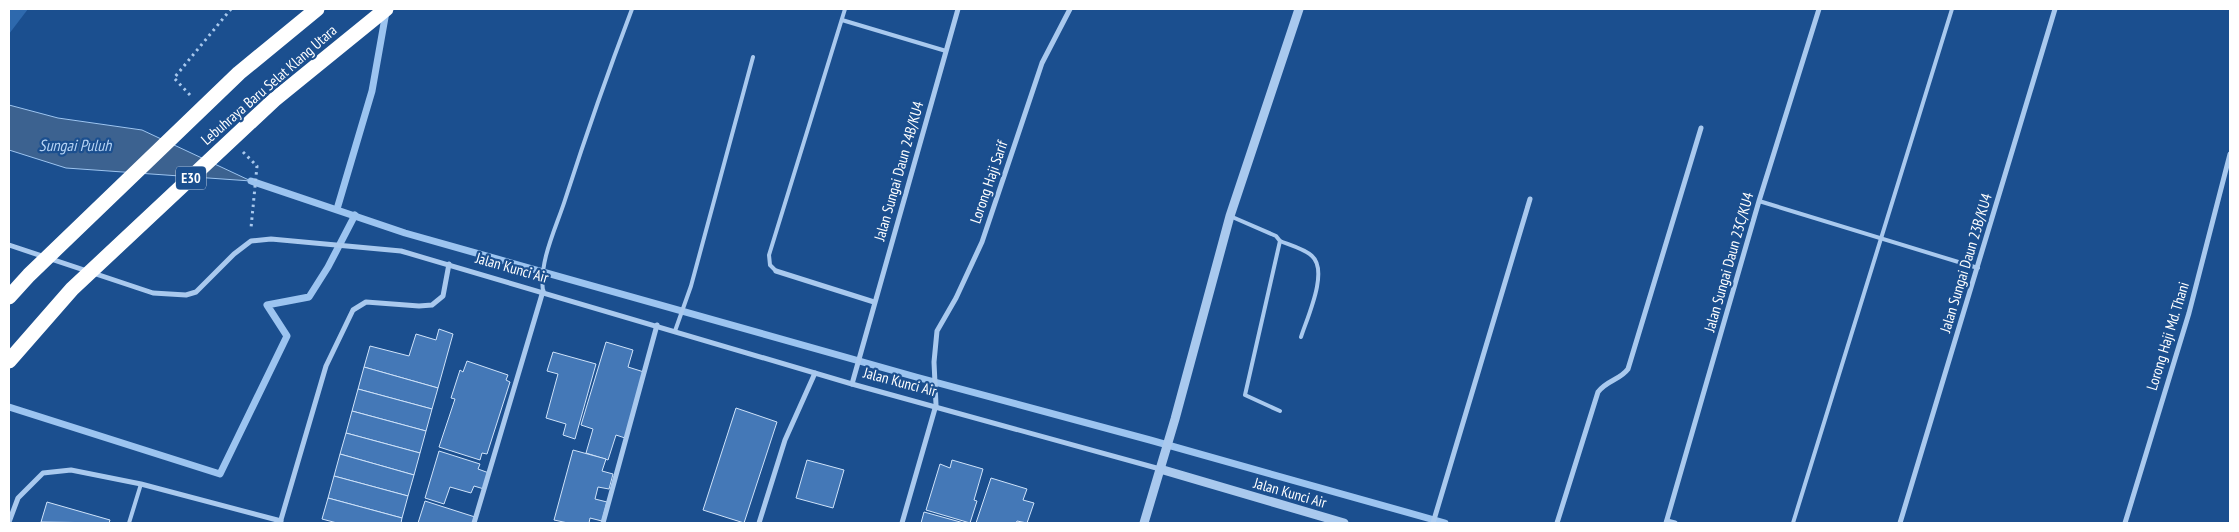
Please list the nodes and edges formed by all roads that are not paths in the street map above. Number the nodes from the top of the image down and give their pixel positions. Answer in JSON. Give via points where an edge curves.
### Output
{"nodes":[{"id":1,"x":317,"y":9,"type":"edge"},
{"id":2,"x":386,"y":9,"type":"edge"},
{"id":3,"x":632,"y":9,"type":"edge"},
{"id":4,"x":845,"y":9,"type":"edge"},
{"id":5,"x":958,"y":9,"type":"edge"},
{"id":6,"x":1070,"y":9,"type":"edge"},
{"id":7,"x":1299,"y":9,"type":"edge"},
{"id":8,"x":1820,"y":9,"type":"edge"},
{"id":9,"x":1952,"y":9,"type":"edge"},
{"id":10,"x":2055,"y":9,"type":"edge"},
{"id":11,"x":842,"y":20,"type":"junction"},
{"id":12,"x":946,"y":51,"type":"junction"},
{"id":13,"x":753,"y":57,"type":"dead end"},
{"id":14,"x":1701,"y":128,"type":"dead end"},
{"id":15,"x":2230,"y":154,"type":"edge"},
{"id":16,"x":1530,"y":199,"type":"dead end"},
{"id":17,"x":1759,"y":201,"type":"junction"},
{"id":18,"x":1230,"y":216,"type":"junction"},
{"id":19,"x":1883,"y":238,"type":"junction"},
{"id":20,"x":1280,"y":241,"type":"junction"},
{"id":21,"x":9,"y":245,"type":"edge"},
{"id":22,"x":449,"y":264,"type":"junction"},
{"id":23,"x":1978,"y":268,"type":"junction"},
{"id":24,"x":776,"y":271,"type":"joint"},
{"id":25,"x":543,"y":291,"type":"junction"},
{"id":26,"x":9,"y":297,"type":"edge"},
{"id":27,"x":874,"y":302,"type":"junction"},
{"id":28,"x":657,"y":325,"type":"junction"},
{"id":29,"x":675,"y":331,"type":"junction"},
{"id":30,"x":1301,"y":337,"type":"dead end"},
{"id":31,"x":9,"y":361,"type":"edge"},
{"id":32,"x":816,"y":373,"type":"junction"},
{"id":33,"x":852,"y":384,"type":"junction"},
{"id":34,"x":936,"y":405,"type":"junction"},
{"id":35,"x":1280,"y":411,"type":"dead end"},
{"id":36,"x":1161,"y":465,"type":"junction"},
{"id":37,"x":141,"y":484,"type":"junction"},
{"id":38,"x":9,"y":522,"type":"edge"},
{"id":39,"x":281,"y":522,"type":"edge"},
{"id":40,"x":1667,"y":522,"type":"edge"},
{"id":41,"x":129,"y":523,"type":"edge"},
{"id":42,"x":474,"y":523,"type":"edge"},
{"id":43,"x":604,"y":523,"type":"edge"},
{"id":44,"x":759,"y":523,"type":"edge"},
{"id":45,"x":902,"y":523,"type":"edge"},
{"id":46,"x":1144,"y":523,"type":"edge"},
{"id":47,"x":1344,"y":523,"type":"edge"},
{"id":48,"x":1433,"y":523,"type":"edge"},
{"id":49,"x":1557,"y":523,"type":"edge"},
{"id":50,"x":1675,"y":523,"type":"edge"},
{"id":51,"x":1793,"y":523,"type":"edge"},
{"id":52,"x":1900,"y":523,"type":"edge"},
{"id":53,"x":2125,"y":523,"type":"edge"}],
"edges":[{"from":1,"to":26,"type":"highway","name":"Lebuhraya Baru Selat Klang Utara","bridge":true,"via":[[239,74]]},
{"from":2,"to":31,"type":"highway","name":"Lebuhraya Baru Selat Klang Utara","number":"E30","bridge":true,"via":[[259,114],[72,289]]},
{"from":3,"to":25,"type":"lane","via":[[551,242],[541,276]]},
{"from":4,"to":11,"type":"lane"},
{"from":5,"to":12,"type":"street","name":"Jalan Sungai Daun 24B/KU4"},
{"from":6,"to":34,"type":"street","name":"Lorong Haji Sarif","via":[[1042,63],[982,242],[937,331],[934,362]]},
{"from":7,"to":18,"type":"street"},
{"from":8,"to":17,"type":"street","name":"Jalan Sungai Daun 23C/KU4"},
{"from":9,"to":19,"type":"lane"},
{"from":10,"to":23,"type":"street","name":"Jalan Sungai Daun 23B/KU4"},
{"from":11,"to":12,"type":"lane"},
{"from":11,"to":24,"type":"lane","via":[[769,255],[770,266]]},
{"from":12,"to":27,"type":"street","name":"Jalan Sungai Daun 24B/KU4"},
{"from":13,"to":29,"type":"lane"},
{"from":14,"to":49,"type":"street","via":[[1628,368],[1625,373],[1604,383],[1598,392]]},
{"from":15,"to":53,"type":"street","name":"Lorong Haji Md. Thani","via":[[2189,313]]},
{"from":16,"to":48,"type":"street"},
{"from":17,"to":19,"type":"lane"},
{"from":17,"to":40,"type":"street","name":"Jalan Sungai Daun 23C/KU4"},
{"from":18,"to":20,"type":"lane","via":[[1276,236]]},
{"from":18,"to":36,"type":"street"},
{"from":19,"to":23,"type":"lane"},
{"from":19,"to":51,"type":"lane"},
{"from":20,"to":30,"type":"lane","via":[[1312,255],[1319,266],[1319,278]]},
{"from":20,"to":35,"type":"lane","via":[[1244,395]]},
{"from":21,"to":22,"type":"street","name":"Jalan Kunci Air","via":[[153,293],[186,295],[196,292],[251,241],[271,239],[401,251]]},
{"from":22,"to":25,"type":"street","name":"Jalan Kunci Air"},
{"from":22,"to":39,"type":"street","via":[[443,296],[432,305],[366,302],[353,310],[326,366]]},
{"from":23,"to":52,"type":"street","name":"Jalan Sungai Daun 23B/KU4"},
{"from":24,"to":27,"type":"street"},
{"from":25,"to":28,"type":"street","name":"Jalan Kunci Air"},
{"from":25,"to":42,"type":"street"},
{"from":27,"to":33,"type":"street","name":"Jalan Sungai Daun 24B/KU4"},
{"from":28,"to":29,"type":"street","name":"Jalan Kunci Air"},
{"from":28,"to":43,"type":"street"},
{"from":29,"to":32,"type":"street","name":"Jalan Kunci Air"},
{"from":32,"to":33,"type":"street","name":"Jalan Kunci Air"},
{"from":32,"to":44,"type":"street","via":[[785,440]]},
{"from":33,"to":34,"type":"street","name":"Jalan Kunci Air"},
{"from":34,"to":36,"type":"street","name":"Jalan Kunci Air"},
{"from":34,"to":45,"type":"street","name":"Lorong Haji Sarif"},
{"from":36,"to":46,"type":"street"},
{"from":36,"to":47,"type":"street","name":"Jalan Kunci Air"},
{"from":37,"to":38,"type":"street","via":[[72,470],[43,473],[18,498]]},
{"from":37,"to":39,"type":"street"},
{"from":37,"to":41,"type":"lane"},
{"from":40,"to":50,"type":"street"}]}
